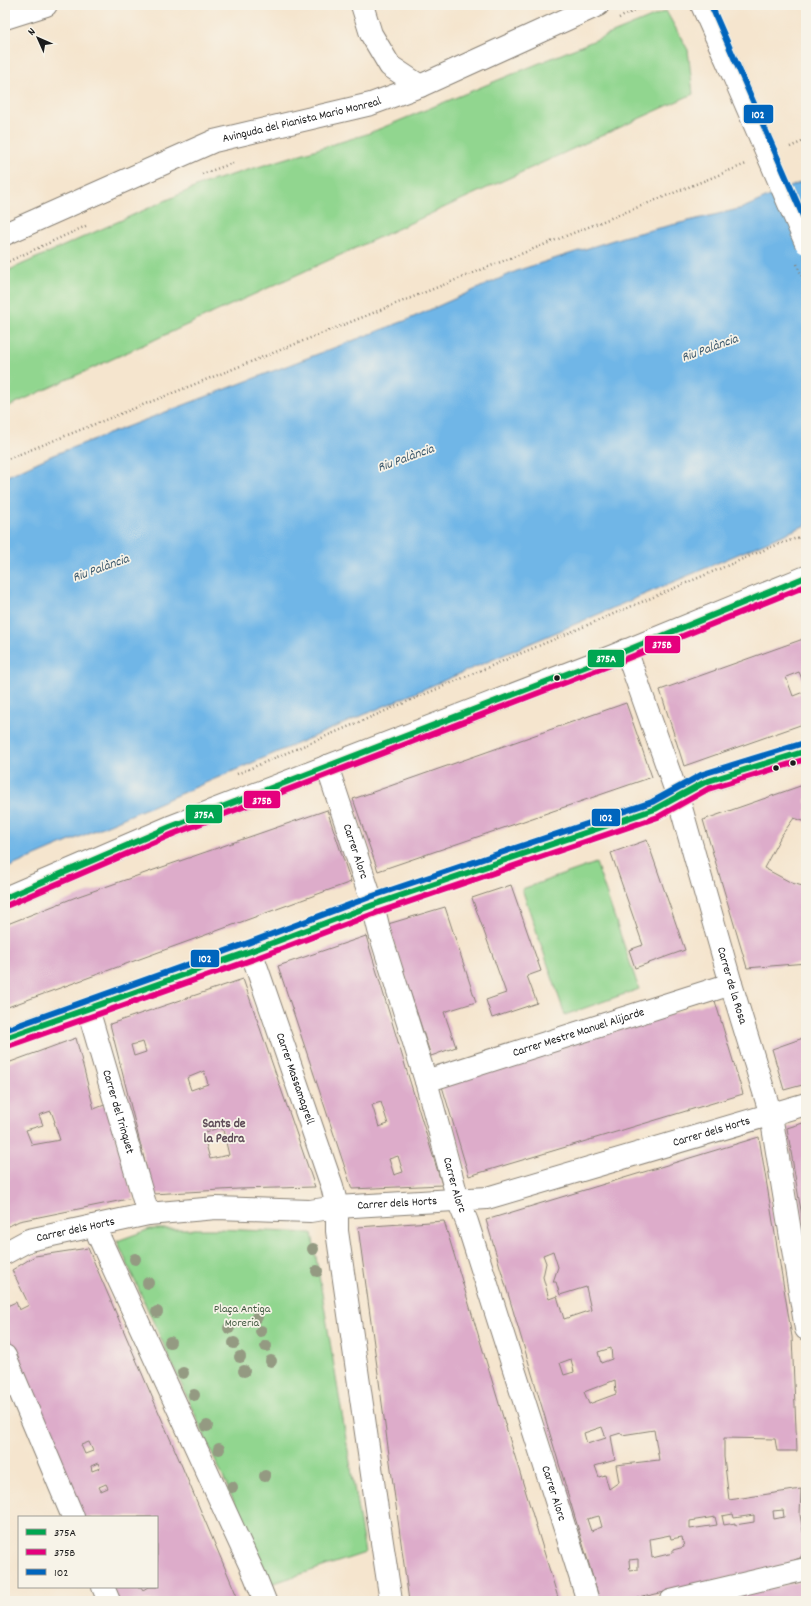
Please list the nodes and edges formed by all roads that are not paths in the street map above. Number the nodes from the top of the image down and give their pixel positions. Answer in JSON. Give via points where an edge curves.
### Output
{"nodes":[{"id":1,"x":46,"y":5,"type":"edge"},
{"id":2,"x":362,"y":5,"type":"edge"},
{"id":3,"x":598,"y":5,"type":"edge"},
{"id":4,"x":702,"y":5,"type":"edge"},
{"id":5,"x":5,"y":18,"type":"edge"},
{"id":6,"x":420,"y":86,"type":"junction"},
{"id":7,"x":5,"y":234,"type":"edge"},
{"id":8,"x":806,"y":243,"type":"edge"},
{"id":9,"x":806,"y":577,"type":"edge"},
{"id":10,"x":626,"y":650,"type":"junction"},
{"id":11,"x":806,"y":751,"type":"edge"},
{"id":12,"x":327,"y":766,"type":"junction"},
{"id":13,"x":678,"y":797,"type":"junction"},
{"id":14,"x":5,"y":898,"type":"edge"},
{"id":15,"x":373,"y":905,"type":"junction"},
{"id":16,"x":251,"y":951,"type":"junction"},
{"id":17,"x":731,"y":984,"type":"junction"},
{"id":18,"x":88,"y":1009,"type":"junction"},
{"id":19,"x":5,"y":1038,"type":"edge"},
{"id":20,"x":426,"y":1081,"type":"junction"},
{"id":21,"x":806,"y":1104,"type":"edge"},
{"id":22,"x":770,"y":1115,"type":"junction"},
{"id":23,"x":458,"y":1200,"type":"junction"},
{"id":24,"x":337,"y":1207,"type":"junction"},
{"id":25,"x":148,"y":1214,"type":"junction"},
{"id":26,"x":94,"y":1226,"type":"junction"},
{"id":27,"x":5,"y":1252,"type":"edge"},
{"id":28,"x":806,"y":1329,"type":"edge"},
{"id":29,"x":5,"y":1356,"type":"edge"},
{"id":30,"x":74,"y":1516,"type":"edge"},
{"id":31,"x":806,"y":1569,"type":"edge"},
{"id":32,"x":103,"y":1588,"type":"edge"},
{"id":33,"x":109,"y":1601,"type":"edge"},
{"id":34,"x":265,"y":1601,"type":"edge"},
{"id":35,"x":391,"y":1601,"type":"edge"},
{"id":36,"x":588,"y":1601,"type":"edge"},
{"id":37,"x":671,"y":1601,"type":"edge"}],
"edges":[{"from":1,"to":5,"type":"street"},
{"from":2,"to":6,"type":"street","via":[[371,34],[390,66]]},
{"from":3,"to":6,"type":"street","name":"Avinguda del Pianista Mario Monreal"},
{"from":4,"to":8,"type":"street","bridge":true},
{"from":6,"to":7,"type":"street","name":"Avinguda del Pianista Mario Monreal","via":[[371,104],[214,141]]},
{"from":9,"to":10,"type":"street"},
{"from":10,"to":12,"type":"street"},
{"from":10,"to":13,"type":"street","name":"Carrer de la Rosa"},
{"from":11,"to":13,"type":"street","via":[[705,782]]},
{"from":12,"to":14,"type":"street","via":[[170,827]]},
{"from":12,"to":15,"type":"street","name":"Carrer Alorc"},
{"from":13,"to":15,"type":"street","via":[[655,810]]},
{"from":13,"to":17,"type":"street","name":"Carrer de la Rosa"},
{"from":15,"to":16,"type":"street"},
{"from":15,"to":20,"type":"street","name":"Carrer Alorc"},
{"from":16,"to":18,"type":"street"},
{"from":16,"to":24,"type":"street","name":"Carrer Massamagrell"},
{"from":17,"to":20,"type":"street","name":"Carrer Mestre Manuel Alijarde"},
{"from":17,"to":22,"type":"street","name":"Carrer de la Rosa"},
{"from":18,"to":19,"type":"street"},
{"from":18,"to":25,"type":"street","name":"Carrer del Trinquet"},
{"from":20,"to":23,"type":"street","name":"Carrer Alorc"},
{"from":21,"to":22,"type":"street","name":"Carrer dels Horts"},
{"from":22,"to":23,"type":"street","name":"Carrer dels Horts","via":[[487,1198]]},
{"from":22,"to":28,"type":"street","name":"Carrer de la Rosa"},
{"from":23,"to":24,"type":"street","name":"Carrer dels Horts"},
{"from":23,"to":36,"type":"street","name":"Carrer Alorc"},
{"from":24,"to":25,"type":"street","name":"Carrer dels Horts","via":[[310,1211],[216,1208]]},
{"from":24,"to":35,"type":"street","via":[[337,1231]]},
{"from":25,"to":26,"type":"street","name":"Carrer dels Horts"},
{"from":26,"to":27,"type":"street","name":"Carrer dels Horts","via":[[29,1240]]},
{"from":26,"to":34,"type":"street"},
{"from":29,"to":30,"type":"street"},
{"from":31,"to":37,"type":"street"},
{"from":32,"to":33,"type":"street"}]}
